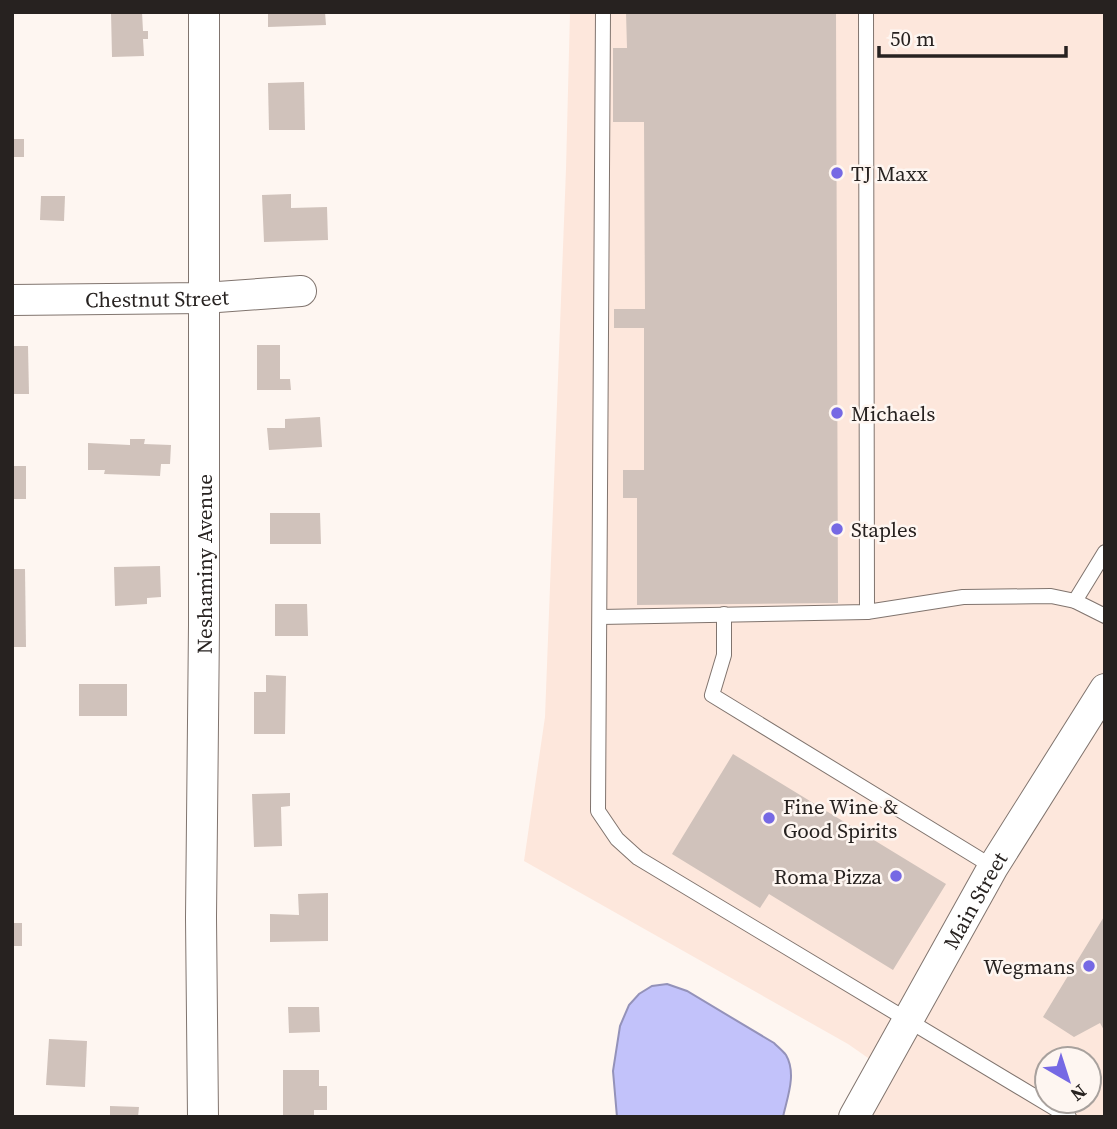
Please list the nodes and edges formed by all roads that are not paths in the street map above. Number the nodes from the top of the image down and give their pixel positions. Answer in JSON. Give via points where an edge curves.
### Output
{"nodes":[{"id":1,"x":204,"y":12,"type":"edge"},
{"id":2,"x":603,"y":12,"type":"edge"},
{"id":3,"x":866,"y":12,"type":"edge"},
{"id":4,"x":301,"y":291,"type":"dead end"},
{"id":5,"x":204,"y":298,"type":"junction"},
{"id":6,"x":12,"y":300,"type":"edge"},
{"id":7,"x":1105,"y":552,"type":"edge"},
{"id":8,"x":1075,"y":601,"type":"junction"},
{"id":9,"x":867,"y":612,"type":"junction"},
{"id":10,"x":724,"y":614,"type":"junction"},
{"id":11,"x":1105,"y":616,"type":"edge"},
{"id":12,"x":600,"y":617,"type":"junction"},
{"id":13,"x":1105,"y":689,"type":"edge"},
{"id":14,"x":993,"y":867,"type":"junction"},
{"id":15,"x":908,"y":1020,"type":"junction"},
{"id":16,"x":203,"y":1117,"type":"edge"},
{"id":17,"x":854,"y":1117,"type":"edge"},
{"id":18,"x":1069,"y":1117,"type":"edge"}],
"edges":[{"from":1,"to":5,"type":"street","name":"Neshaminy Avenue"},
{"from":2,"to":12,"type":"lane"},
{"from":3,"to":9,"type":"lane"},
{"from":4,"to":5,"type":"street","name":"Chestnut Street"},
{"from":5,"to":6,"type":"street","name":"Chestnut Street"},
{"from":5,"to":16,"type":"street","name":"Neshaminy Avenue"},
{"from":7,"to":8,"type":"lane"},
{"from":8,"to":9,"type":"lane","via":[[1051,596],[963,597]]},
{"from":8,"to":11,"type":"lane"},
{"from":9,"to":10,"type":"lane"},
{"from":10,"to":12,"type":"lane"},
{"from":10,"to":14,"type":"lane","via":[[724,655],[712,695]]},
{"from":12,"to":15,"type":"lane","via":[[598,811],[617,839],[638,858]]},
{"from":13,"to":14,"type":"street","name":"Main Street"},
{"from":14,"to":15,"type":"street","name":"Main Street"},
{"from":15,"to":17,"type":"street","name":"Main Street"},
{"from":15,"to":18,"type":"lane"}]}
